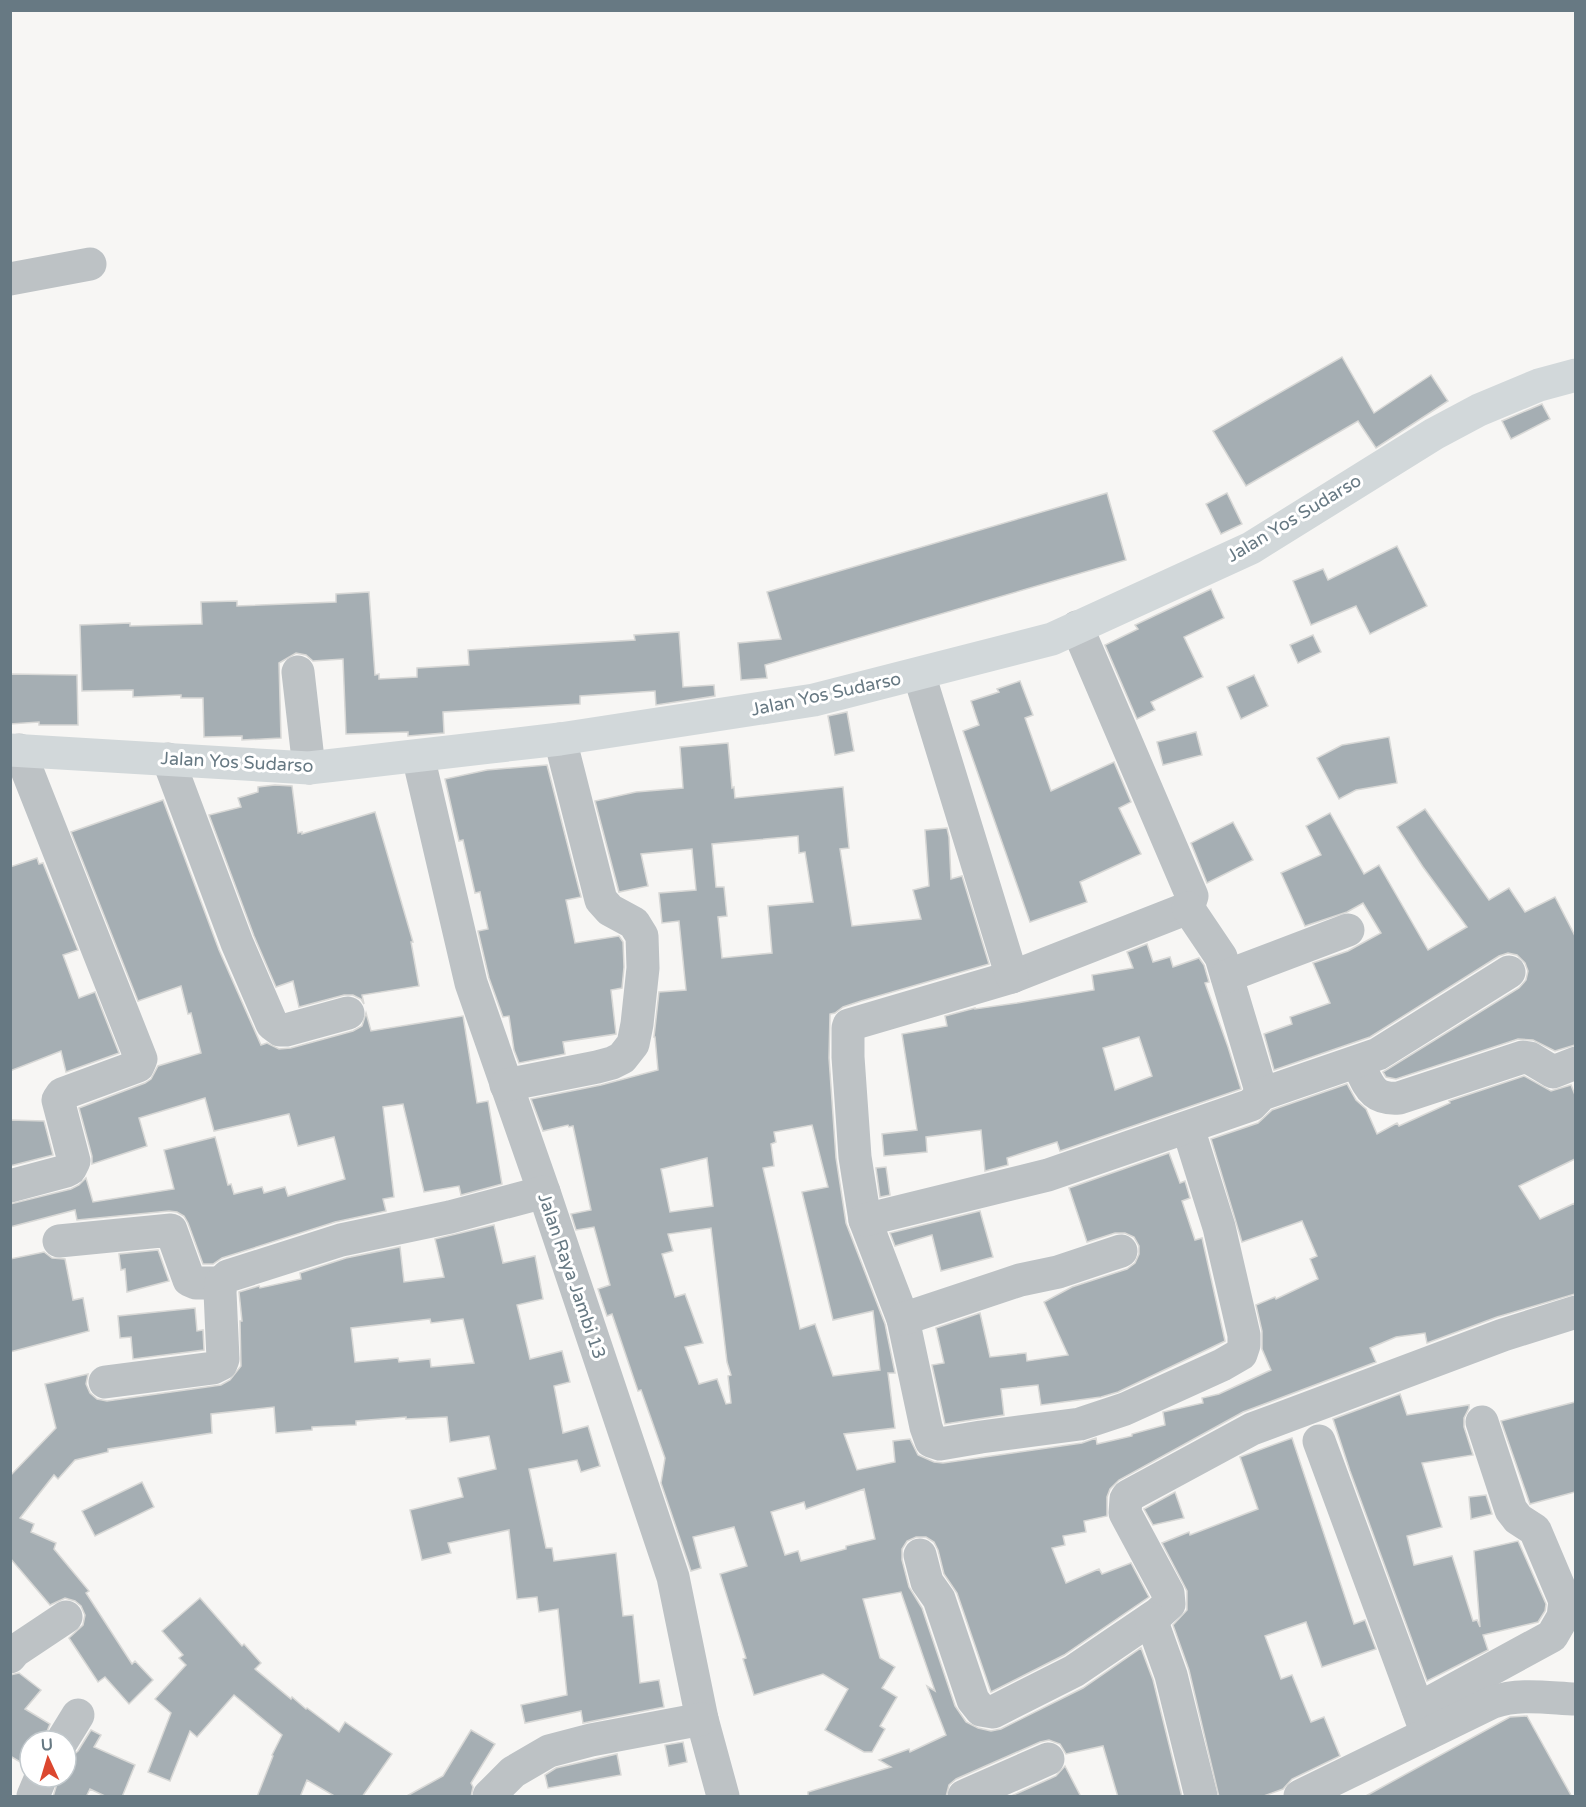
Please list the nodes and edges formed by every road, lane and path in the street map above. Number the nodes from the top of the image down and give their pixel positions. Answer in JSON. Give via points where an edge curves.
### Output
{"nodes":[{"id":1,"x":90,"y":264,"type":"dead end"},
{"id":2,"x":10,"y":279,"type":"edge"},
{"id":3,"x":1575,"y":375,"type":"edge"},
{"id":4,"x":1077,"y":627,"type":"junction"},
{"id":5,"x":298,"y":672,"type":"dead end"},
{"id":6,"x":919,"y":674,"type":"junction"},
{"id":7,"x":560,"y":739,"type":"junction"},
{"id":8,"x":15,"y":750,"type":"edge"},
{"id":9,"x":418,"y":756,"type":"junction"},
{"id":10,"x":168,"y":759,"type":"junction"},
{"id":11,"x":309,"y":768,"type":"junction"},
{"id":12,"x":1188,"y":909,"type":"junction"},
{"id":13,"x":1348,"y":930,"type":"dead end"},
{"id":14,"x":1509,"y":972,"type":"dead end"},
{"id":15,"x":1227,"y":976,"type":"junction"},
{"id":16,"x":1012,"y":977,"type":"junction"},
{"id":17,"x":348,"y":1013,"type":"dead end"},
{"id":18,"x":1357,"y":1062,"type":"junction"},
{"id":19,"x":1575,"y":1063,"type":"edge"},
{"id":20,"x":506,"y":1085,"type":"junction"},
{"id":21,"x":1262,"y":1094,"type":"junction"},
{"id":22,"x":1188,"y":1128,"type":"junction"},
{"id":23,"x":10,"y":1186,"type":"edge"},
{"id":24,"x":544,"y":1192,"type":"junction"},
{"id":25,"x":865,"y":1220,"type":"junction"},
{"id":26,"x":59,"y":1241,"type":"dead end"},
{"id":27,"x":1121,"y":1251,"type":"dead end"},
{"id":28,"x":221,"y":1283,"type":"junction"},
{"id":29,"x":1575,"y":1312,"type":"edge"},
{"id":30,"x":903,"y":1319,"type":"junction"},
{"id":31,"x":105,"y":1382,"type":"dead end"},
{"id":32,"x":1482,"y":1422,"type":"dead end"},
{"id":33,"x":1319,"y":1441,"type":"dead end"},
{"id":34,"x":920,"y":1555,"type":"dead end"},
{"id":35,"x":66,"y":1617,"type":"dead end"},
{"id":36,"x":1150,"y":1619,"type":"junction"},
{"id":37,"x":10,"y":1657,"type":"edge"},
{"id":38,"x":1575,"y":1699,"type":"edge"},
{"id":39,"x":702,"y":1719,"type":"junction"},
{"id":40,"x":1422,"y":1722,"type":"junction"},
{"id":41,"x":1048,"y":1759,"type":"dead end"},
{"id":42,"x":489,"y":1797,"type":"edge"},
{"id":43,"x":723,"y":1797,"type":"edge"},
{"id":44,"x":964,"y":1797,"type":"edge"},
{"id":45,"x":1201,"y":1797,"type":"edge"},
{"id":46,"x":1300,"y":1797,"type":"edge"}],
"edges":[{"from":1,"to":2,"type":"street"},
{"from":3,"to":4,"type":"highway","name":"Jalan Yos Sudarso","via":[[1479,410],[1251,548]]},
{"from":4,"to":6,"type":"highway","name":"Jalan Yos Sudarso","via":[[1052,639]]},
{"from":4,"to":12,"type":"street","via":[[1192,896]]},
{"from":5,"to":11,"type":"street"},
{"from":6,"to":7,"type":"highway","name":"Jalan Yos Sudarso","via":[[814,700]]},
{"from":6,"to":16,"type":"street"},
{"from":7,"to":9,"type":"highway","name":"Jalan Yos Sudarso"},
{"from":7,"to":20,"type":"street","via":[[601,900],[610,910],[634,923],[642,936],[637,1024],[628,1052],[612,1063]]},
{"from":8,"to":10,"type":"highway","name":"Jalan Yos Sudarso"},
{"from":8,"to":23,"type":"street","via":[[141,1059],[138,1066],[59,1097],[73,1166]]},
{"from":9,"to":11,"type":"highway","name":"Jalan Yos Sudarso"},
{"from":9,"to":20,"type":"street","name":"Jalan Raya Jambi 13","via":[[471,983]]},
{"from":10,"to":11,"type":"highway","name":"Jalan Yos Sudarso"},
{"from":10,"to":17,"type":"street","via":[[272,1024],[286,1030]]},
{"from":12,"to":15,"type":"street","via":[[1221,957]]},
{"from":12,"to":16,"type":"street"},
{"from":13,"to":15,"type":"street"},
{"from":14,"to":18,"type":"street","via":[[1378,1054]]},
{"from":15,"to":21,"type":"street"},
{"from":16,"to":25,"type":"street","via":[[849,1025],[855,1157]]},
{"from":18,"to":19,"type":"street","via":[[1374,1091],[1386,1099],[1523,1057],[1553,1072]]},
{"from":18,"to":21,"type":"street"},
{"from":20,"to":24,"type":"street","name":"Jalan Raya Jambi 13"},
{"from":21,"to":22,"type":"street","via":[[1251,1105]]},
{"from":22,"to":25,"type":"street","via":[[1048,1175]]},
{"from":22,"to":30,"type":"street","via":[[1224,1249],[1244,1335],[1241,1353],[1125,1409],[1080,1424],[940,1444],[931,1441],[926,1427]]},
{"from":24,"to":28,"type":"street","via":[[341,1240],[228,1276]]},
{"from":24,"to":39,"type":"street","name":"Jalan Raya Jambi 13","via":[[673,1577]]},
{"from":25,"to":30,"type":"street"},
{"from":26,"to":28,"type":"street","via":[[171,1230],[189,1280]]},
{"from":27,"to":30,"type":"street"},
{"from":28,"to":31,"type":"street","via":[[221,1364]]},
{"from":29,"to":36,"type":"street","via":[[1252,1429],[1128,1496],[1125,1513],[1169,1597],[1169,1604]]},
{"from":32,"to":40,"type":"street","via":[[1511,1510],[1535,1530],[1565,1601],[1563,1617],[1552,1635]]},
{"from":33,"to":40,"type":"street"},
{"from":34,"to":36,"type":"street","via":[[973,1700],[986,1712],[1074,1671]]},
{"from":35,"to":37,"type":"street"},
{"from":36,"to":45,"type":"street","via":[[1172,1674]]},
{"from":38,"to":40,"type":"street","via":[[1507,1698]]},
{"from":39,"to":42,"type":"street","via":[[549,1752],[513,1772]]},
{"from":39,"to":43,"type":"street","name":"Jalan Raya Jambi 13"},
{"from":40,"to":46,"type":"street"},
{"from":41,"to":44,"type":"street"}]}
